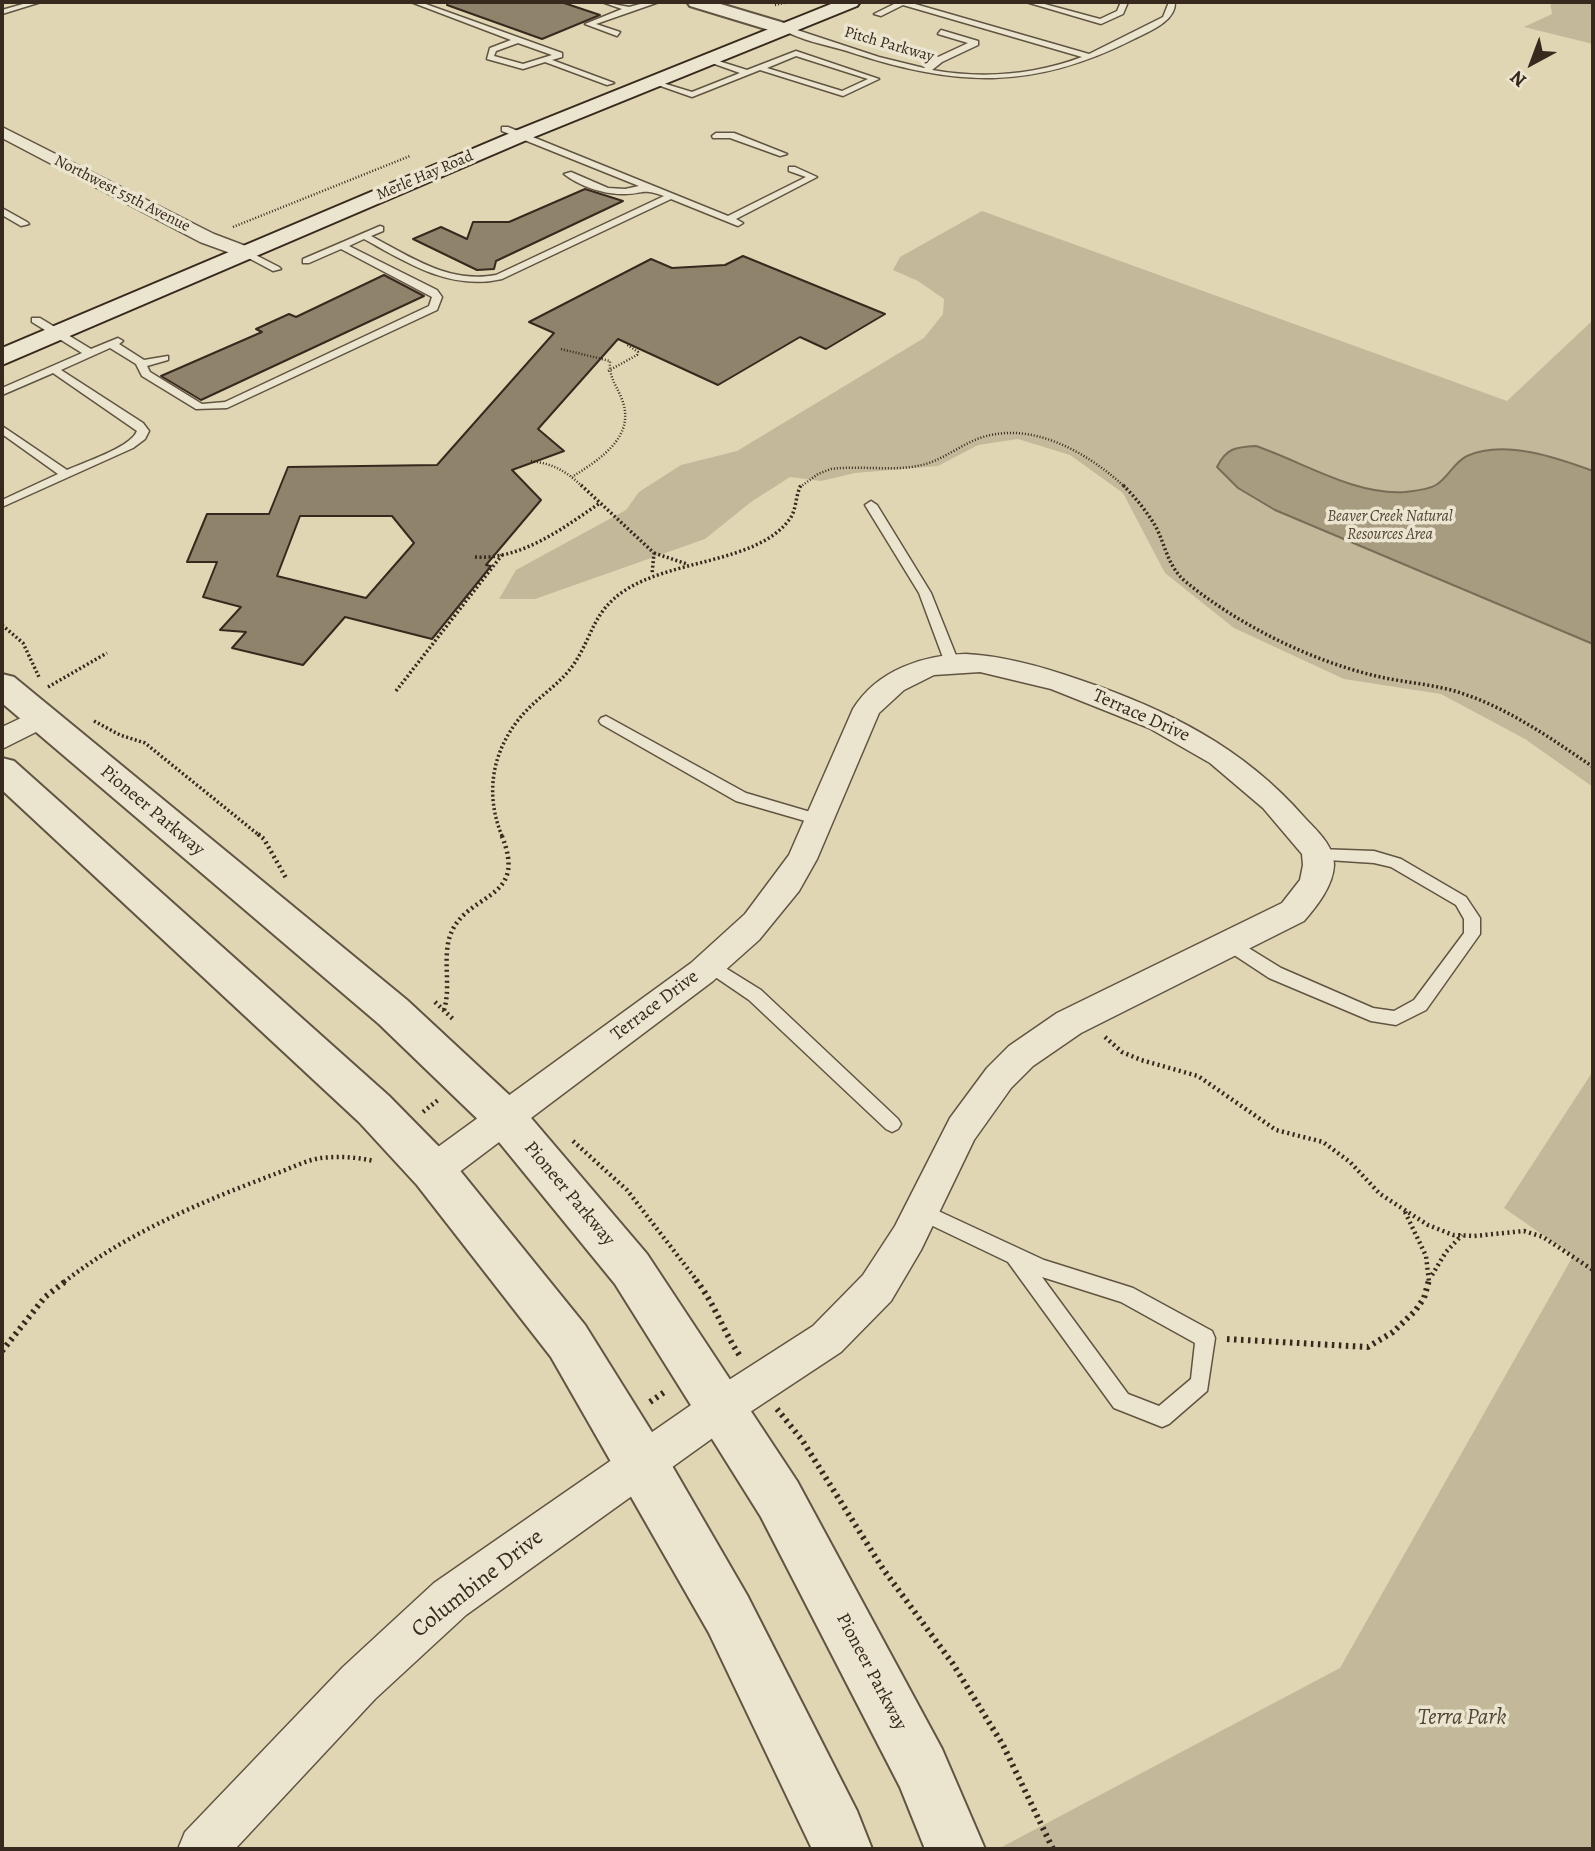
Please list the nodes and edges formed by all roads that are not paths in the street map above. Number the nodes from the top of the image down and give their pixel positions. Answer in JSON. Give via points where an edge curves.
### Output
{"nodes":[{"id":1,"x":37,"y":2,"type":"edge"},
{"id":2,"x":414,"y":2,"type":"edge"},
{"id":3,"x":605,"y":2,"type":"edge"},
{"id":4,"x":655,"y":2,"type":"edge"},
{"id":5,"x":696,"y":2,"type":"edge"},
{"id":6,"x":809,"y":2,"type":"edge"},
{"id":7,"x":851,"y":2,"type":"edge"},
{"id":8,"x":902,"y":2,"type":"edge"},
{"id":9,"x":1030,"y":2,"type":"edge"},
{"id":10,"x":1124,"y":2,"type":"edge"},
{"id":11,"x":1172,"y":2,"type":"edge"},
{"id":12,"x":629,"y":9,"type":"junction"},
{"id":13,"x":2,"y":12,"type":"edge"},
{"id":14,"x":878,"y":14,"type":"dead end"},
{"id":15,"x":760,"y":22,"type":"junction"},
{"id":16,"x":785,"y":29,"type":"junction"},
{"id":17,"x":941,"y":32,"type":"dead end"},
{"id":18,"x":617,"y":34,"type":"dead end"},
{"id":19,"x":518,"y":40,"type":"junction"},
{"id":20,"x":904,"y":49,"type":"dead end"},
{"id":21,"x":1091,"y":57,"type":"junction"},
{"id":22,"x":546,"y":60,"type":"junction"},
{"id":23,"x":712,"y":60,"type":"junction"},
{"id":24,"x":939,"y":60,"type":"junction"},
{"id":25,"x":904,"y":66,"type":"junction"},
{"id":26,"x":757,"y":67,"type":"junction"},
{"id":27,"x":925,"y":71,"type":"junction"},
{"id":28,"x":746,"y":72,"type":"junction"},
{"id":29,"x":875,"y":79,"type":"junction"},
{"id":30,"x":610,"y":83,"type":"junction"},
{"id":31,"x":656,"y":83,"type":"junction"},
{"id":32,"x":2,"y":132,"type":"edge"},
{"id":33,"x":513,"y":132,"type":"junction"},
{"id":34,"x":716,"y":136,"type":"dead end"},
{"id":35,"x":783,"y":154,"type":"dead end"},
{"id":36,"x":603,"y":160,"type":"dead end"},
{"id":37,"x":592,"y":164,"type":"junction"},
{"id":38,"x":792,"y":169,"type":"dead end"},
{"id":39,"x":637,"y":173,"type":"dead end"},
{"id":40,"x":626,"y":178,"type":"junction"},
{"id":41,"x":805,"y":181,"type":"junction"},
{"id":42,"x":815,"y":185,"type":"dead end"},
{"id":43,"x":647,"y":186,"type":"junction"},
{"id":44,"x":671,"y":195,"type":"junction"},
{"id":45,"x":775,"y":195,"type":"junction"},
{"id":46,"x":701,"y":198,"type":"dead end"},
{"id":47,"x":786,"y":200,"type":"dead end"},
{"id":48,"x":690,"y":203,"type":"junction"},
{"id":49,"x":2,"y":211,"type":"edge"},
{"id":50,"x":24,"y":224,"type":"dead end"},
{"id":51,"x":380,"y":229,"type":"dead end"},
{"id":52,"x":364,"y":236,"type":"junction"},
{"id":53,"x":222,"y":245,"type":"junction"},
{"id":54,"x":342,"y":246,"type":"junction"},
{"id":55,"x":244,"y":252,"type":"junction"},
{"id":56,"x":306,"y":261,"type":"dead end"},
{"id":57,"x":377,"y":263,"type":"junction"},
{"id":58,"x":276,"y":268,"type":"dead end"},
{"id":59,"x":361,"y":270,"type":"dead end"},
{"id":60,"x":36,"y":320,"type":"junction"},
{"id":61,"x":13,"y":329,"type":"dead end"},
{"id":62,"x":58,"y":333,"type":"junction"},
{"id":63,"x":124,"y":339,"type":"dead end"},
{"id":64,"x":111,"y":344,"type":"junction"},
{"id":65,"x":90,"y":354,"type":"junction"},
{"id":66,"x":2,"y":357,"type":"edge"},
{"id":67,"x":164,"y":358,"type":"dead end"},
{"id":68,"x":141,"y":364,"type":"junction"},
{"id":69,"x":53,"y":369,"type":"junction"},
{"id":70,"x":2,"y":392,"type":"edge"},
{"id":71,"x":2,"y":429,"type":"edge"},
{"id":72,"x":66,"y":475,"type":"junction"},
{"id":73,"x":2,"y":504,"type":"edge"},
{"id":74,"x":871,"y":505,"type":"dead end"},
{"id":75,"x":952,"y":663,"type":"junction"},
{"id":76,"x":2,"y":685,"type":"edge"},
{"id":77,"x":48,"y":699,"type":"junction"},
{"id":78,"x":606,"y":721,"type":"dead end"},
{"id":79,"x":2,"y":739,"type":"edge"},
{"id":80,"x":2,"y":770,"type":"edge"},
{"id":81,"x":819,"y":820,"type":"junction"},
{"id":82,"x":1318,"y":855,"type":"junction"},
{"id":83,"x":1228,"y":943,"type":"junction"},
{"id":84,"x":711,"y":965,"type":"junction"},
{"id":85,"x":505,"y":1118,"type":"junction"},
{"id":86,"x":892,"y":1124,"type":"dead end"},
{"id":87,"x":433,"y":1171,"type":"junction"},
{"id":88,"x":921,"y":1211,"type":"junction"},
{"id":89,"x":1015,"y":1256,"type":"junction"},
{"id":90,"x":721,"y":1408,"type":"junction"},
{"id":91,"x":642,"y":1463,"type":"junction"},
{"id":92,"x":202,"y":1849,"type":"edge"},
{"id":93,"x":842,"y":1849,"type":"edge"},
{"id":94,"x":956,"y":1849,"type":"edge"}],
"edges":[{"from":1,"to":13,"type":"lane"},
{"from":2,"to":19,"type":"lane"},
{"from":3,"to":12,"type":"lane"},
{"from":4,"to":12,"type":"lane"},
{"from":5,"to":15,"type":"main road"},
{"from":6,"to":15,"type":"main road","name":"Merle Hay Road"},
{"from":7,"to":16,"type":"main road","name":"Merle Hay Road"},
{"from":8,"to":14,"type":"lane"},
{"from":8,"to":21,"type":"lane"},
{"from":9,"to":10,"type":"lane","via":[[1101,22],[1120,12]]},
{"from":11,"to":21,"type":"lane","name":"Pitch Parkway","via":[[1166,18]]},
{"from":12,"to":18,"type":"lane","via":[[589,24]]},
{"from":15,"to":16,"type":"main road"},
{"from":15,"to":30,"type":"main road","name":"Merle Hay Road"},
{"from":16,"to":23,"type":"main road","name":"Merle Hay Road"},
{"from":16,"to":25,"type":"lane","name":"Pitch Parkway"},
{"from":17,"to":24,"type":"lane","via":[[975,43]]},
{"from":19,"to":22,"type":"lane","via":[[559,55]]},
{"from":19,"to":22,"type":"lane","via":[[493,50],[490,57],[523,67]]},
{"from":20,"to":24,"type":"lane"},
{"from":21,"to":27,"type":"lane","name":"Pitch Parkway","via":[[1037,74],[997,78]]},
{"from":22,"to":30,"type":"lane"},
{"from":23,"to":28,"type":"lane"},
{"from":23,"to":31,"type":"main road","name":"Merle Hay Road"},
{"from":24,"to":27,"type":"lane"},
{"from":25,"to":27,"type":"lane","name":"Pitch Parkway"},
{"from":25,"to":29,"type":"lane"},
{"from":26,"to":28,"type":"lane"},
{"from":26,"to":29,"type":"lane","via":[[796,53]]},
{"from":26,"to":29,"type":"lane","via":[[843,94]]},
{"from":28,"to":31,"type":"lane","via":[[692,95]]},
{"from":30,"to":33,"type":"main road","name":"Merle Hay Road"},
{"from":31,"to":33,"type":"main road","name":"Merle Hay Road"},
{"from":32,"to":53,"type":"street","name":"Northwest 55th Avenue"},
{"from":33,"to":37,"type":"lane"},
{"from":33,"to":53,"type":"main road","name":"Merle Hay Road"},
{"from":33,"to":55,"type":"main road","name":"Merle Hay Road"},
{"from":34,"to":35,"type":"lane","via":[[731,135]]},
{"from":36,"to":37,"type":"lane"},
{"from":37,"to":40,"type":"lane"},
{"from":37,"to":43,"type":"lane","via":[[571,173],[616,194]]},
{"from":38,"to":41,"type":"lane","via":[[813,177]]},
{"from":39,"to":40,"type":"lane"},
{"from":40,"to":43,"type":"lane"},
{"from":41,"to":42,"type":"lane"},
{"from":41,"to":45,"type":"lane"},
{"from":43,"to":44,"type":"lane"},
{"from":44,"to":48,"type":"lane"},
{"from":44,"to":52,"type":"lane","via":[[506,274],[477,282],[456,280]]},
{"from":45,"to":47,"type":"lane"},
{"from":45,"to":48,"type":"lane","via":[[734,221]]},
{"from":46,"to":48,"type":"lane"},
{"from":49,"to":50,"type":"lane"},
{"from":51,"to":52,"type":"lane"},
{"from":52,"to":54,"type":"lane"},
{"from":53,"to":55,"type":"street","name":"Northwest 55th Avenue"},
{"from":53,"to":60,"type":"main road","name":"Merle Hay Road"},
{"from":54,"to":56,"type":"lane"},
{"from":54,"to":57,"type":"lane"},
{"from":55,"to":58,"type":"lane"},
{"from":55,"to":62,"type":"main road","name":"Merle Hay Road"},
{"from":57,"to":59,"type":"lane"},
{"from":57,"to":68,"type":"lane","via":[[434,292],[433,308],[228,405],[200,407],[146,374]]},
{"from":60,"to":61,"type":"main road","name":"Merle Hay Road"},
{"from":60,"to":62,"type":"lane"},
{"from":62,"to":65,"type":"lane"},
{"from":62,"to":66,"type":"main road","name":"Merle Hay Road"},
{"from":63,"to":64,"type":"lane"},
{"from":64,"to":65,"type":"lane"},
{"from":64,"to":68,"type":"lane"},
{"from":65,"to":69,"type":"lane"},
{"from":67,"to":68,"type":"lane"},
{"from":69,"to":70,"type":"lane"},
{"from":69,"to":72,"type":"lane","via":[[143,430],[129,446]]},
{"from":71,"to":72,"type":"lane"},
{"from":72,"to":73,"type":"lane"},
{"from":74,"to":75,"type":"lane","via":[[925,593]]},
{"from":75,"to":81,"type":"street","name":"Terrace Drive","via":[[926,667],[881,692],[863,717]]},
{"from":75,"to":82,"type":"street","name":"Terrace Drive","via":[[999,666],[1039,676],[1181,730],[1234,765],[1281,807]]},
{"from":76,"to":77,"type":"main road","name":"Pioneer Parkway"},
{"from":77,"to":79,"type":"street"},
{"from":77,"to":85,"type":"main road","name":"Pioneer Parkway"},
{"from":78,"to":81,"type":"lane","via":[[741,797]]},
{"from":80,"to":87,"type":"main road","via":[[374,1109]]},
{"from":81,"to":84,"type":"street","name":"Terrace Drive","via":[[774,903]]},
{"from":82,"to":83,"type":"street","via":[[1318,875],[1307,899],[1293,912]]},
{"from":82,"to":83,"type":"lane","via":[[1374,857],[1396,863],[1461,901],[1472,918],[1472,934],[1420,1005],[1396,1018],[1371,1014],[1275,973]]},
{"from":83,"to":88,"type":"street","via":[[1085,1014],[1021,1056],[962,1129]]},
{"from":84,"to":85,"type":"street","name":"Terrace Drive"},
{"from":84,"to":86,"type":"lane","via":[[755,995]]},
{"from":85,"to":87,"type":"street","name":"Terrace Drive"},
{"from":85,"to":90,"type":"main road","name":"Pioneer Parkway","via":[[631,1269]]},
{"from":87,"to":91,"type":"main road","via":[[568,1341]]},
{"from":88,"to":89,"type":"lane"},
{"from":88,"to":90,"type":"street","via":[[877,1287],[827,1339]]},
{"from":89,"to":89,"type":"lane","via":[[1126,1294],[1205,1338],[1200,1384],[1162,1417],[1121,1401]]},
{"from":90,"to":91,"type":"street","name":"Columbine Drive"},
{"from":90,"to":94,"type":"main road","name":"Pioneer Parkway","via":[[779,1499],[922,1769]]},
{"from":91,"to":92,"type":"street","name":"Columbine Drive","via":[[450,1599],[359,1683]]},
{"from":91,"to":93,"type":"main road","via":[[729,1614]]}]}
